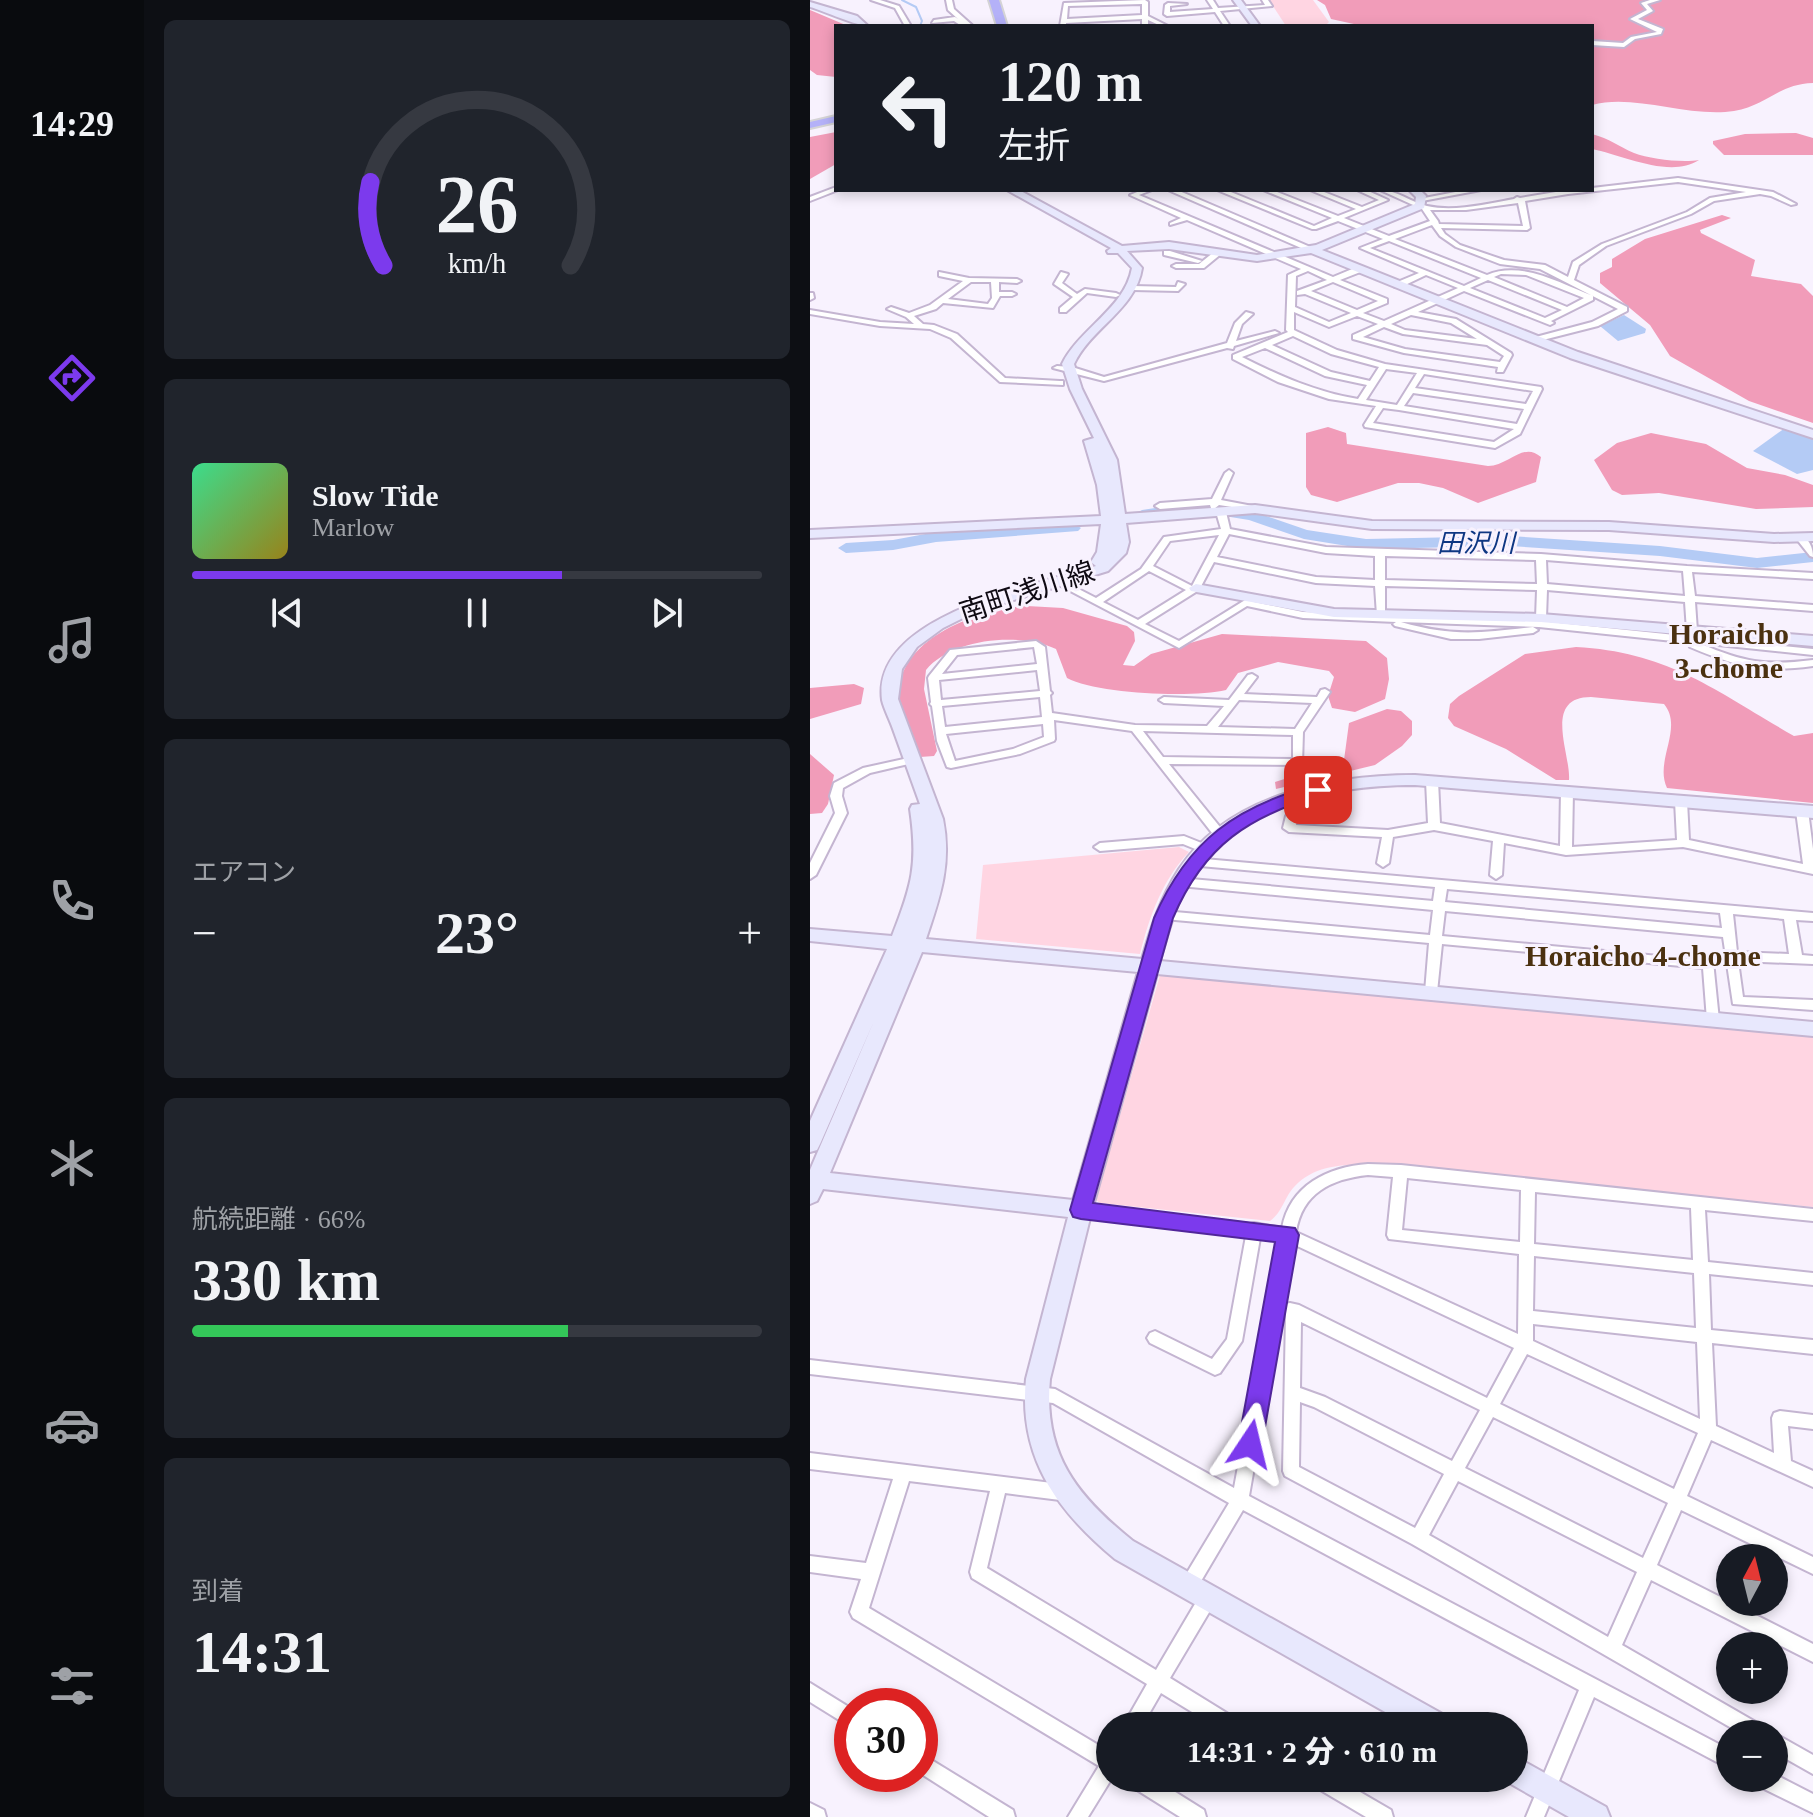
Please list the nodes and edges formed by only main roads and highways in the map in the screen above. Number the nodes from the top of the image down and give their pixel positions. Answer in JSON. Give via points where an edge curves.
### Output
{"nodes":[{"id":1,"x":994,"y":0,"type":"edge"},
{"id":2,"x":1004,"y":0,"type":"edge"},
{"id":3,"x":1001,"y":24,"type":"edge"},
{"id":4,"x":1012,"y":24,"type":"edge"},
{"id":5,"x":834,"y":121,"type":"edge"},
{"id":6,"x":810,"y":127,"type":"edge"}],
"edges":[{"from":1,"to":3,"type":"highway"},
{"from":2,"to":4,"type":"highway"},
{"from":5,"to":6,"type":"highway"}]}
